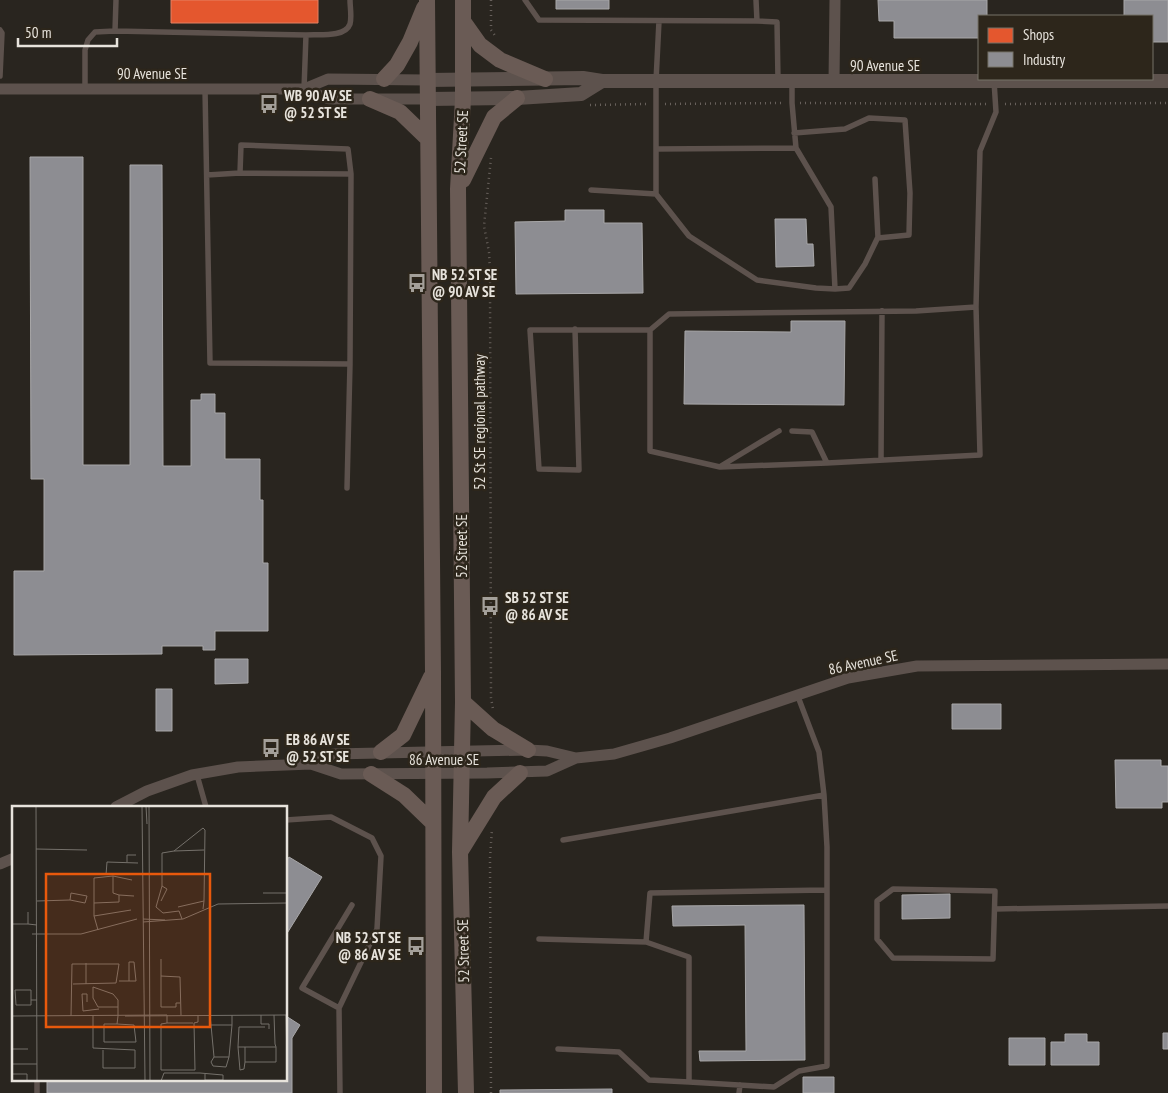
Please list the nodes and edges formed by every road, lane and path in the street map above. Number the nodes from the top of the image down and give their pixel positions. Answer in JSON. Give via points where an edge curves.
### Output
{"nodes":[{"id":1,"x":116,"y":0,"type":"edge"},
{"id":2,"x":350,"y":0,"type":"edge"},
{"id":3,"x":463,"y":0,"type":"edge"},
{"id":4,"x":491,"y":0,"type":"edge"},
{"id":5,"x":525,"y":0,"type":"edge"},
{"id":6,"x":756,"y":0,"type":"edge"},
{"id":7,"x":835,"y":0,"type":"edge"},
{"id":8,"x":427,"y":1,"type":"edge"},
{"id":9,"x":463,"y":21,"type":"junction"},
{"id":10,"x":659,"y":22,"type":"junction"},
{"id":11,"x":757,"y":22,"type":"junction"},
{"id":12,"x":0,"y":30,"type":"edge"},
{"id":13,"x":115,"y":31,"type":"junction"},
{"id":14,"x":306,"y":35,"type":"junction"},
{"id":15,"x":498,"y":40,"type":"dead end"},
{"id":16,"x":0,"y":76,"type":"edge"},
{"id":17,"x":384,"y":79,"type":"junction"},
{"id":18,"x":545,"y":79,"type":"junction"},
{"id":19,"x":427,"y":80,"type":"junction"},
{"id":20,"x":463,"y":80,"type":"junction"},
{"id":21,"x":602,"y":81,"type":"junction"},
{"id":22,"x":656,"y":81,"type":"junction"},
{"id":23,"x":785,"y":81,"type":"junction"},
{"id":24,"x":834,"y":81,"type":"junction"},
{"id":25,"x":994,"y":81,"type":"junction"},
{"id":26,"x":1168,"y":81,"type":"edge"},
{"id":27,"x":0,"y":89,"type":"edge"},
{"id":28,"x":205,"y":89,"type":"junction"},
{"id":29,"x":304,"y":89,"type":"junction"},
{"id":30,"x":85,"y":90,"type":"junction"},
{"id":31,"x":428,"y":98,"type":"junction"},
{"id":32,"x":463,"y":98,"type":"junction"},
{"id":33,"x":518,"y":98,"type":"junction"},
{"id":34,"x":370,"y":99,"type":"junction"},
{"id":35,"x":792,"y":103,"type":"junction"},
{"id":36,"x":1168,"y":103,"type":"edge"},
{"id":37,"x":656,"y":104,"type":"junction"},
{"id":38,"x":995,"y":104,"type":"junction"},
{"id":39,"x":582,"y":105,"type":"dead end"},
{"id":40,"x":794,"y":133,"type":"junction"},
{"id":41,"x":428,"y":139,"type":"junction"},
{"id":42,"x":796,"y":148,"type":"junction"},
{"id":43,"x":656,"y":149,"type":"junction"},
{"id":44,"x":492,"y":152,"type":"dead end"},
{"id":45,"x":240,"y":174,"type":"junction"},
{"id":46,"x":351,"y":174,"type":"junction"},
{"id":47,"x":207,"y":175,"type":"junction"},
{"id":48,"x":875,"y":179,"type":"dead end"},
{"id":49,"x":458,"y":188,"type":"junction"},
{"id":50,"x":591,"y":190,"type":"dead end"},
{"id":51,"x":656,"y":194,"type":"junction"},
{"id":52,"x":878,"y":237,"type":"junction"},
{"id":53,"x":834,"y":289,"type":"junction"},
{"id":54,"x":976,"y":307,"type":"junction"},
{"id":55,"x":882,"y":311,"type":"junction"},
{"id":56,"x":575,"y":329,"type":"junction"},
{"id":57,"x":650,"y":330,"type":"junction"},
{"id":58,"x":350,"y":364,"type":"junction"},
{"id":59,"x":778,"y":431,"type":"dead end"},
{"id":60,"x":792,"y":431,"type":"dead end"},
{"id":61,"x":881,"y":460,"type":"junction"},
{"id":62,"x":827,"y":463,"type":"junction"},
{"id":63,"x":720,"y":467,"type":"junction"},
{"id":64,"x":347,"y":488,"type":"dead end"},
{"id":65,"x":1168,"y":664,"type":"edge"},
{"id":66,"x":433,"y":672,"type":"junction"},
{"id":67,"x":797,"y":694,"type":"junction"},
{"id":68,"x":463,"y":702,"type":"junction"},
{"id":69,"x":496,"y":715,"type":"dead end"},
{"id":70,"x":528,"y":750,"type":"junction"},
{"id":71,"x":381,"y":752,"type":"junction"},
{"id":72,"x":433,"y":752,"type":"junction"},
{"id":73,"x":461,"y":752,"type":"junction"},
{"id":74,"x":576,"y":758,"type":"junction"},
{"id":75,"x":311,"y":764,"type":"junction"},
{"id":76,"x":432,"y":773,"type":"junction"},
{"id":77,"x":520,"y":773,"type":"junction"},
{"id":78,"x":371,"y":774,"type":"junction"},
{"id":79,"x":461,"y":774,"type":"junction"},
{"id":80,"x":197,"y":775,"type":"junction"},
{"id":81,"x":824,"y":795,"type":"junction"},
{"id":82,"x":118,"y":806,"type":"edge"},
{"id":83,"x":206,"y":806,"type":"edge"},
{"id":84,"x":288,"y":820,"type":"edge"},
{"id":85,"x":493,"y":821,"type":"dead end"},
{"id":86,"x":432,"y":822,"type":"junction"},
{"id":87,"x":563,"y":840,"type":"dead end"},
{"id":88,"x":460,"y":852,"type":"junction"},
{"id":89,"x":12,"y":859,"type":"edge"},
{"id":90,"x":0,"y":864,"type":"edge"},
{"id":91,"x":826,"y":890,"type":"junction"},
{"id":92,"x":352,"y":905,"type":"dead end"},
{"id":93,"x":1168,"y":906,"type":"edge"},
{"id":94,"x":995,"y":909,"type":"junction"},
{"id":95,"x":539,"y":939,"type":"dead end"},
{"id":96,"x":646,"y":942,"type":"junction"},
{"id":97,"x":339,"y":1008,"type":"junction"},
{"id":98,"x":558,"y":1049,"type":"dead end"},
{"id":99,"x":37,"y":1080,"type":"edge"},
{"id":100,"x":689,"y":1082,"type":"junction"},
{"id":101,"x":740,"y":1085,"type":"junction"},
{"id":102,"x":37,"y":1093,"type":"edge"},
{"id":103,"x":340,"y":1093,"type":"edge"},
{"id":104,"x":434,"y":1093,"type":"edge"},
{"id":105,"x":466,"y":1093,"type":"edge"},
{"id":106,"x":491,"y":1093,"type":"edge"},
{"id":107,"x":739,"y":1093,"type":"edge"}],
"edges":[{"from":1,"to":13,"type":"lane"},
{"from":2,"to":14,"type":"lane","via":[[350,23],[346,30]]},
{"from":3,"to":9,"type":"main road","name":"52 Street SE"},
{"from":4,"to":15,"type":"path","via":[[491,30]]},
{"from":5,"to":10,"type":"lane","via":[[539,20]]},
{"from":6,"to":11,"type":"lane"},
{"from":7,"to":24,"type":"street"},
{"from":8,"to":17,"type":"main road","via":[[410,42],[397,65]]},
{"from":8,"to":19,"type":"main road","name":"52 Street SE"},
{"from":9,"to":18,"type":"main road","via":[[480,45],[500,60]]},
{"from":9,"to":20,"type":"main road","name":"52 Street SE"},
{"from":10,"to":11,"type":"lane"},
{"from":10,"to":22,"type":"lane"},
{"from":11,"to":23,"type":"lane","via":[[777,22]]},
{"from":12,"to":16,"type":"lane"},
{"from":13,"to":14,"type":"lane"},
{"from":13,"to":30,"type":"lane","via":[[96,32],[88,40]]},
{"from":14,"to":29,"type":"lane"},
{"from":17,"to":19,"type":"street","name":"90 Avenue SE"},
{"from":17,"to":29,"type":"street","name":"90 Avenue SE","via":[[328,79]]},
{"from":18,"to":20,"type":"street","name":"90 Avenue SE"},
{"from":18,"to":21,"type":"street","name":"90 Avenue SE"},
{"from":19,"to":20,"type":"street","name":"90 Avenue SE"},
{"from":19,"to":31,"type":"main road","name":"52 Street SE"},
{"from":20,"to":32,"type":"main road","name":"52 Street SE"},
{"from":21,"to":22,"type":"street","name":"90 Avenue SE"},
{"from":21,"to":33,"type":"street","name":"90 Avenue SE","via":[[581,94]]},
{"from":22,"to":23,"type":"street","name":"90 Avenue SE"},
{"from":22,"to":37,"type":"lane"},
{"from":23,"to":24,"type":"street","name":"90 Avenue SE"},
{"from":23,"to":35,"type":"lane"},
{"from":24,"to":25,"type":"street","name":"90 Avenue SE"},
{"from":25,"to":26,"type":"street","name":"90 Avenue SE"},
{"from":25,"to":38,"type":"lane"},
{"from":27,"to":30,"type":"street","name":"90 Avenue SE"},
{"from":28,"to":29,"type":"street","name":"90 Avenue SE"},
{"from":28,"to":30,"type":"street","name":"90 Avenue SE"},
{"from":28,"to":47,"type":"lane"},
{"from":29,"to":34,"type":"street","name":"90 Avenue SE","via":[[329,99]]},
{"from":31,"to":32,"type":"street","name":"90 Avenue SE"},
{"from":31,"to":34,"type":"street","name":"90 Avenue SE"},
{"from":31,"to":41,"type":"main road","name":"52 Street SE"},
{"from":32,"to":33,"type":"street","name":"90 Avenue SE"},
{"from":32,"to":49,"type":"main road","name":"52 Street SE"},
{"from":33,"to":49,"type":"main road","via":[[494,117]]},
{"from":34,"to":41,"type":"main road","via":[[400,112]]},
{"from":35,"to":37,"type":"path"},
{"from":35,"to":38,"type":"path"},
{"from":35,"to":40,"type":"lane"},
{"from":36,"to":38,"type":"path"},
{"from":37,"to":39,"type":"path"},
{"from":37,"to":43,"type":"lane"},
{"from":38,"to":54,"type":"lane","via":[[996,112],[980,151]]},
{"from":40,"to":42,"type":"lane"},
{"from":40,"to":52,"type":"lane","via":[[845,129],[868,118],[905,120],[909,235]]},
{"from":41,"to":66,"type":"main road","name":"52 Street SE"},
{"from":42,"to":43,"type":"lane"},
{"from":42,"to":53,"type":"lane","via":[[831,207]]},
{"from":43,"to":51,"type":"lane"},
{"from":44,"to":69,"type":"path","name":"52 St SE regional pathway","via":[[484,226],[490,252],[490,698]]},
{"from":45,"to":46,"type":"lane"},
{"from":45,"to":46,"type":"lane","via":[[242,145],[348,149]]},
{"from":45,"to":47,"type":"lane"},
{"from":46,"to":58,"type":"lane"},
{"from":47,"to":58,"type":"lane","via":[[210,362]]},
{"from":48,"to":52,"type":"lane"},
{"from":49,"to":68,"type":"main road","name":"52 Street SE"},
{"from":50,"to":51,"type":"lane"},
{"from":51,"to":53,"type":"lane","via":[[689,236],[757,280]]},
{"from":52,"to":53,"type":"lane","via":[[848,288]]},
{"from":54,"to":55,"type":"lane"},
{"from":54,"to":61,"type":"lane","via":[[980,455]]},
{"from":55,"to":57,"type":"lane","via":[[669,314]]},
{"from":55,"to":61,"type":"lane"},
{"from":56,"to":56,"type":"lane","via":[[530,330],[539,469],[579,470]]},
{"from":56,"to":57,"type":"lane"},
{"from":57,"to":63,"type":"lane","via":[[650,451]]},
{"from":58,"to":64,"type":"lane"},
{"from":59,"to":63,"type":"lane"},
{"from":60,"to":62,"type":"lane","via":[[812,432]]},
{"from":61,"to":62,"type":"lane"},
{"from":62,"to":63,"type":"lane"},
{"from":65,"to":67,"type":"street","name":"86 Avenue SE","via":[[917,666],[848,678]]},
{"from":66,"to":71,"type":"main road","via":[[403,735]]},
{"from":66,"to":72,"type":"main road","name":"52 Street SE"},
{"from":67,"to":74,"type":"street","name":"86 Avenue SE","via":[[670,738],[614,754]]},
{"from":67,"to":81,"type":"lane","via":[[819,752]]},
{"from":68,"to":70,"type":"main road","via":[[493,729]]},
{"from":68,"to":73,"type":"main road","name":"52 Street SE"},
{"from":70,"to":73,"type":"street","name":"86 Avenue SE"},
{"from":70,"to":74,"type":"street","name":"86 Avenue SE"},
{"from":71,"to":72,"type":"street","name":"86 Avenue SE"},
{"from":71,"to":75,"type":"street","name":"86 Avenue SE","via":[[333,754]]},
{"from":72,"to":73,"type":"street","name":"86 Avenue SE"},
{"from":72,"to":76,"type":"main road","name":"52 Street SE"},
{"from":73,"to":79,"type":"main road","name":"52 Street SE"},
{"from":74,"to":77,"type":"street","name":"86 Avenue SE","via":[[547,771]]},
{"from":75,"to":78,"type":"street","name":"86 Avenue SE","via":[[341,774]]},
{"from":75,"to":80,"type":"street","name":"86 Avenue SE","via":[[238,767]]},
{"from":76,"to":78,"type":"street","name":"86 Avenue SE"},
{"from":76,"to":79,"type":"street","name":"86 Avenue SE"},
{"from":76,"to":86,"type":"main road","name":"52 Street SE"},
{"from":77,"to":79,"type":"street","name":"86 Avenue SE"},
{"from":77,"to":88,"type":"main road","via":[[494,797]]},
{"from":78,"to":86,"type":"main road","via":[[404,795]]},
{"from":79,"to":88,"type":"main road","name":"52 Street SE"},
{"from":80,"to":82,"type":"street","name":"86 Avenue SE","via":[[147,791]]},
{"from":80,"to":83,"type":"lane"},
{"from":81,"to":87,"type":"lane"},
{"from":81,"to":91,"type":"lane"},
{"from":84,"to":97,"type":"lane","via":[[331,817],[372,838],[381,856],[377,929]]},
{"from":85,"to":106,"type":"path","via":[[490,858]]},
{"from":86,"to":104,"type":"main road","name":"52 Street SE"},
{"from":88,"to":105,"type":"main road","name":"52 Street SE"},
{"from":89,"to":90,"type":"street"},
{"from":91,"to":96,"type":"lane","via":[[650,893]]},
{"from":91,"to":101,"type":"lane","via":[[826,1066],[799,1071],[774,1087]]},
{"from":92,"to":97,"type":"lane","via":[[302,988]]},
{"from":93,"to":94,"type":"lane"},
{"from":94,"to":94,"type":"lane","via":[[993,959],[893,958],[877,939],[877,901],[893,889],[995,891]]},
{"from":95,"to":96,"type":"lane"},
{"from":96,"to":100,"type":"lane","via":[[689,957]]},
{"from":97,"to":103,"type":"lane"},
{"from":98,"to":100,"type":"lane","via":[[620,1052],[649,1080]]},
{"from":99,"to":102,"type":"lane"},
{"from":100,"to":101,"type":"lane"},
{"from":101,"to":107,"type":"lane"}]}
